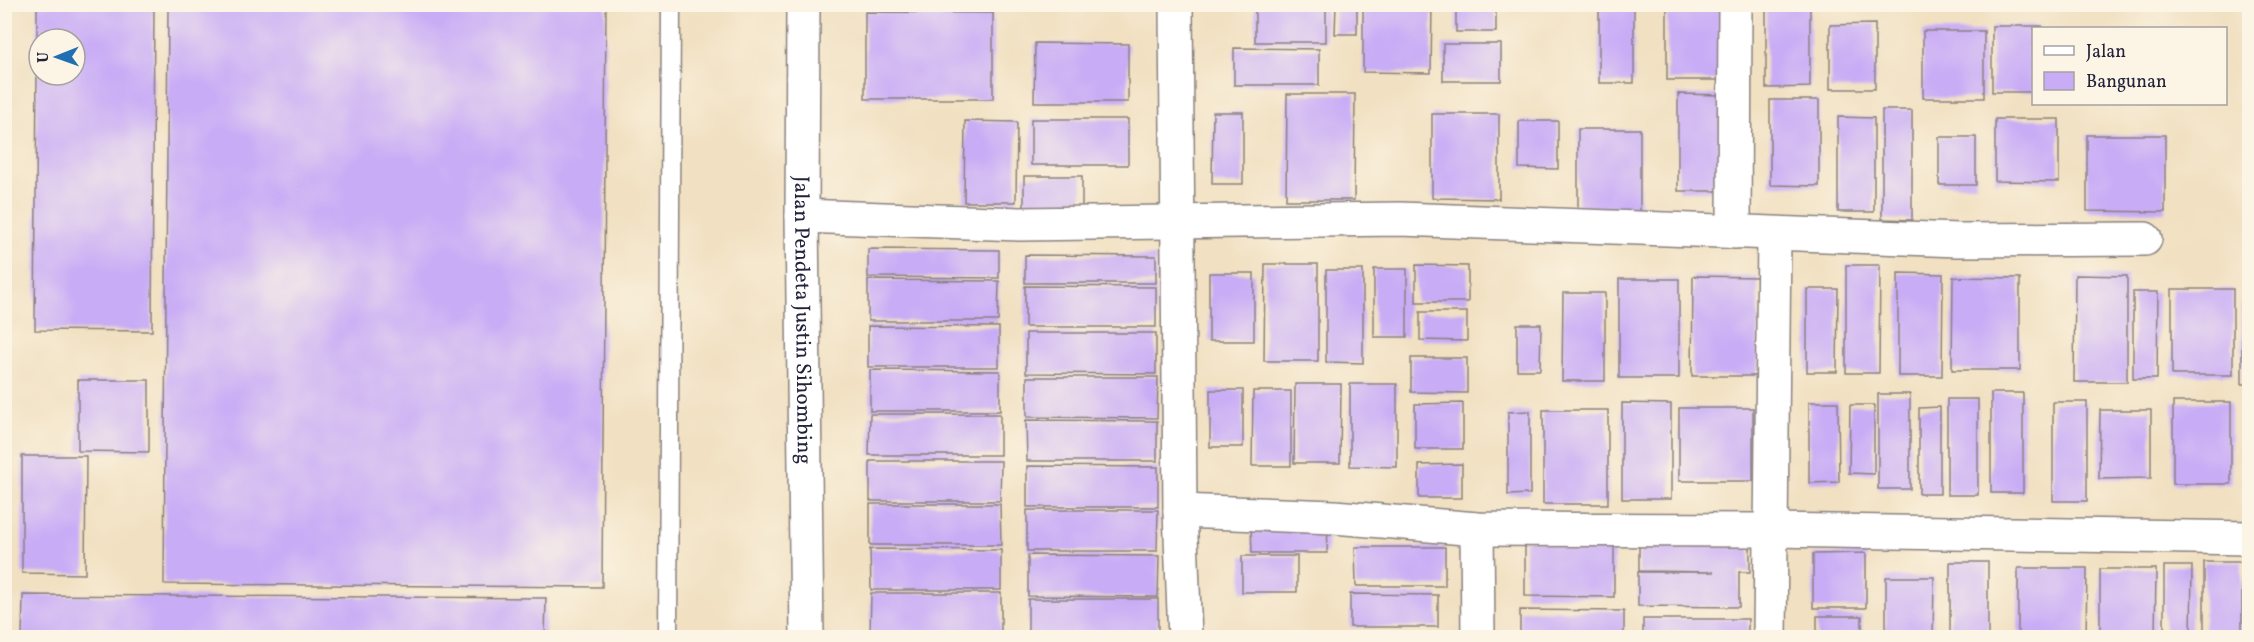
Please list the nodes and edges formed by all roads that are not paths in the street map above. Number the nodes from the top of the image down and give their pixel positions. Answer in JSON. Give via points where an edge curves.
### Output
{"nodes":[{"id":1,"x":671,"y":4,"type":"edge"},
{"id":2,"x":803,"y":4,"type":"edge"},
{"id":3,"x":1176,"y":4,"type":"edge"},
{"id":4,"x":1735,"y":4,"type":"edge"},
{"id":5,"x":802,"y":216,"type":"junction"},
{"id":6,"x":1179,"y":220,"type":"junction"},
{"id":7,"x":1734,"y":232,"type":"junction"},
{"id":8,"x":1774,"y":234,"type":"junction"},
{"id":9,"x":2145,"y":239,"type":"dead end"},
{"id":10,"x":1180,"y":511,"type":"junction"},
{"id":11,"x":1478,"y":529,"type":"junction"},
{"id":12,"x":1769,"y":530,"type":"junction"},
{"id":13,"x":2250,"y":538,"type":"edge"},
{"id":14,"x":668,"y":638,"type":"edge"},
{"id":15,"x":807,"y":638,"type":"edge"},
{"id":16,"x":1185,"y":638,"type":"edge"},
{"id":17,"x":1478,"y":638,"type":"edge"},
{"id":18,"x":1770,"y":638,"type":"edge"}],
"edges":[{"from":1,"to":14,"type":"lane"},
{"from":2,"to":5,"type":"street","name":"Jalan Pendeta Justin Sihombing"},
{"from":3,"to":6,"type":"street"},
{"from":4,"to":7,"type":"street"},
{"from":5,"to":6,"type":"street","via":[[1020,224]]},
{"from":5,"to":15,"type":"street","name":"Jalan Pendeta Justin Sihombing"},
{"from":6,"to":7,"type":"street","via":[[1400,219]]},
{"from":6,"to":10,"type":"street"},
{"from":7,"to":8,"type":"street"},
{"from":8,"to":9,"type":"street","via":[[1958,240]]},
{"from":8,"to":12,"type":"street"},
{"from":10,"to":11,"type":"street","via":[[1334,517]]},
{"from":10,"to":16,"type":"street"},
{"from":11,"to":12,"type":"street"},
{"from":11,"to":17,"type":"street"},
{"from":12,"to":13,"type":"street"},
{"from":12,"to":18,"type":"street"}]}
